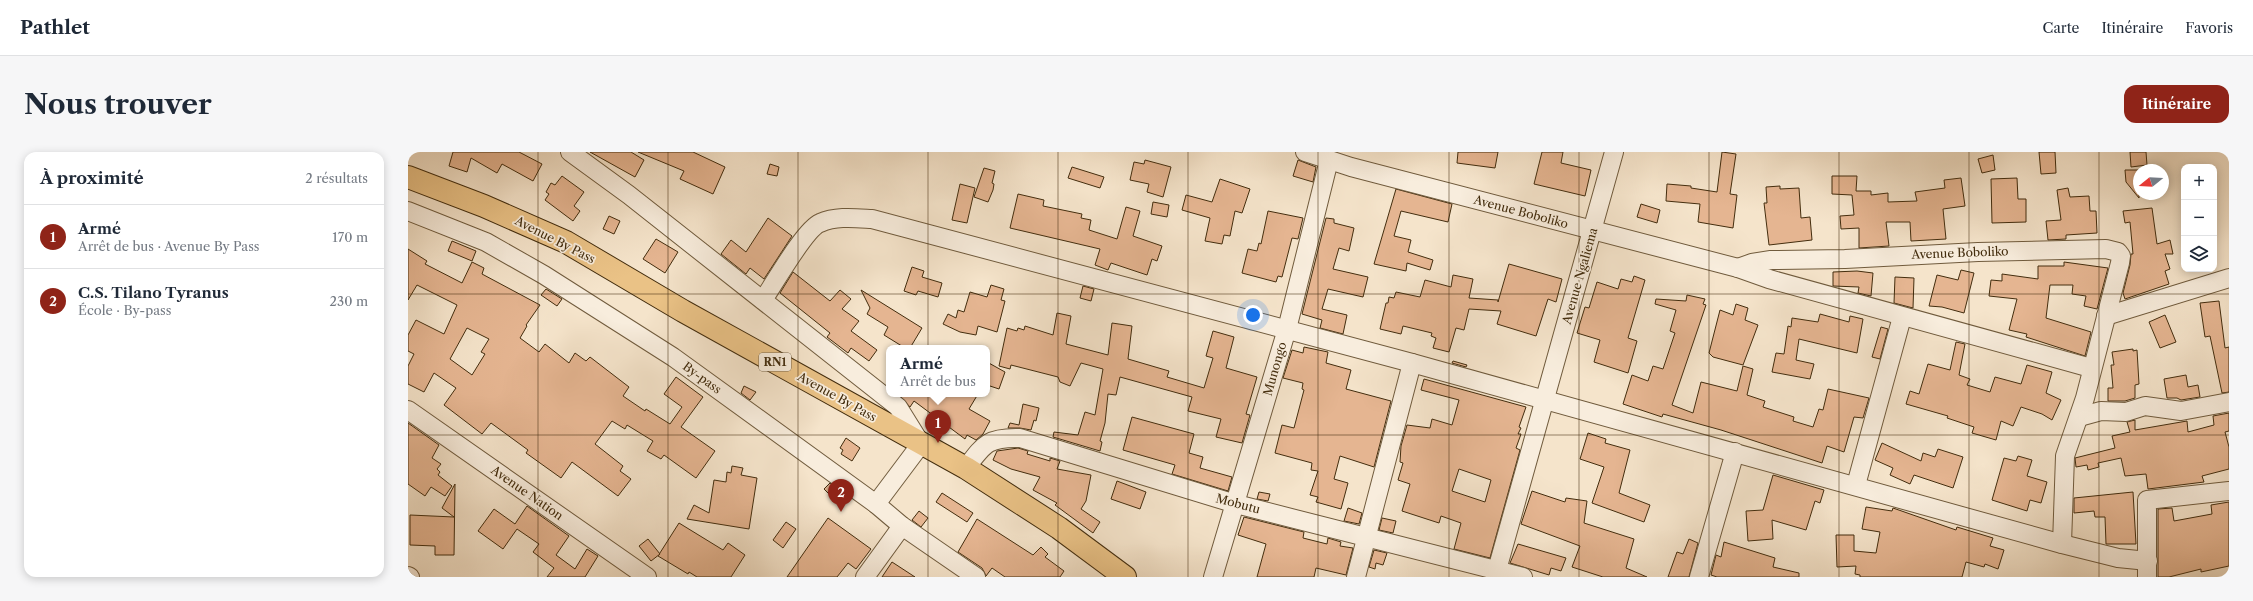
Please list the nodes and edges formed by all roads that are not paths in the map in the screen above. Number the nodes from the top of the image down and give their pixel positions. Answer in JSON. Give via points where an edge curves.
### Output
{"nodes":[{"id":1,"x":570,"y":152,"type":"edge"},
{"id":2,"x":1305,"y":152,"type":"edge"},
{"id":3,"x":1614,"y":152,"type":"edge"},
{"id":4,"x":1329,"y":160,"type":"junction"},
{"id":5,"x":1352,"y":160,"type":"edge"},
{"id":6,"x":408,"y":177,"type":"edge"},
{"id":7,"x":408,"y":211,"type":"edge"},
{"id":8,"x":1593,"y":231,"type":"junction"},
{"id":9,"x":1738,"y":268,"type":"junction"},
{"id":10,"x":2229,"y":278,"type":"edge"},
{"id":11,"x":763,"y":300,"type":"junction"},
{"id":12,"x":2106,"y":316,"type":"junction"},
{"id":13,"x":1902,"y":317,"type":"junction"},
{"id":14,"x":1287,"y":329,"type":"junction"},
{"id":15,"x":1412,"y":363,"type":"junction"},
{"id":16,"x":2091,"y":368,"type":"junction"},
{"id":17,"x":1545,"y":399,"type":"junction"},
{"id":18,"x":2229,"y":402,"type":"edge"},
{"id":19,"x":408,"y":410,"type":"edge"},
{"id":20,"x":2080,"y":417,"type":"junction"},
{"id":21,"x":921,"y":444,"type":"junction"},
{"id":22,"x":1735,"y":452,"type":"junction"},
{"id":23,"x":966,"y":468,"type":"junction"},
{"id":24,"x":1856,"y":485,"type":"junction"},
{"id":25,"x":2229,"y":491,"type":"edge"},
{"id":26,"x":876,"y":504,"type":"junction"},
{"id":27,"x":1236,"y":504,"type":"junction"},
{"id":28,"x":902,"y":526,"type":"junction"},
{"id":29,"x":1368,"y":536,"type":"junction"},
{"id":30,"x":2062,"y":544,"type":"junction"},
{"id":31,"x":2147,"y":569,"type":"edge"},
{"id":32,"x":1496,"y":573,"type":"edge"},
{"id":33,"x":647,"y":577,"type":"edge"},
{"id":34,"x":864,"y":577,"type":"edge"},
{"id":35,"x":976,"y":577,"type":"edge"},
{"id":36,"x":1125,"y":577,"type":"edge"},
{"id":37,"x":1213,"y":577,"type":"edge"},
{"id":38,"x":1356,"y":577,"type":"edge"},
{"id":39,"x":1523,"y":577,"type":"edge"},
{"id":40,"x":1698,"y":577,"type":"edge"}],
"edges":[{"from":1,"to":11,"type":"street","via":[[630,195]]},
{"from":2,"to":4,"type":"street","name":"Avenue Boboliko"},
{"from":3,"to":8,"type":"street","name":"Avenue Ngaliema"},
{"from":4,"to":5,"type":"street","name":"Avenue Boboliko"},
{"from":4,"to":14,"type":"street","name":"Munongo"},
{"from":5,"to":8,"type":"street","name":"Avenue Boboliko"},
{"from":6,"to":21,"type":"highway","name":"Avenue By Pass","number":"RN1","via":[[484,206],[566,242],[683,311]]},
{"from":7,"to":26,"type":"street","name":"By-pass","via":[[486,242],[544,275],[673,357]]},
{"from":8,"to":9,"type":"street","name":"Avenue Boboliko"},
{"from":8,"to":17,"type":"street","name":"Avenue Ngaliema"},
{"from":9,"to":12,"type":"street","name":"Avenue Boboliko","via":[[1752,262],[1771,260],[2106,249],[2118,252],[2121,256]]},
{"from":9,"to":13,"type":"street","name":"Avenue Boboliko"},
{"from":10,"to":12,"type":"street"},
{"from":11,"to":14,"type":"street","via":[[811,229],[828,220],[845,217],[865,218]]},
{"from":11,"to":21,"type":"street","via":[[898,407]]},
{"from":12,"to":16,"type":"street","name":"Avenue Boboliko"},
{"from":13,"to":16,"type":"street","name":"Avenue Boboliko"},
{"from":13,"to":24,"type":"street"},
{"from":14,"to":15,"type":"street"},
{"from":14,"to":27,"type":"street","name":"Munongo"},
{"from":15,"to":17,"type":"street"},
{"from":15,"to":29,"type":"street"},
{"from":16,"to":20,"type":"street","name":"Avenue Boboliko"},
{"from":17,"to":22,"type":"street"},
{"from":17,"to":32,"type":"street","name":"Avenue Ngaliema"},
{"from":18,"to":20,"type":"street","via":[[2181,411],[2145,406],[2126,412],[2101,411]]},
{"from":19,"to":33,"type":"street","name":"Avenue Nation"},
{"from":20,"to":30,"type":"street","name":"Avenue Boboliko","via":[[2069,439],[2065,456]]},
{"from":21,"to":23,"type":"highway","name":"Avenue By Pass","number":"RN1"},
{"from":21,"to":26,"type":"street"},
{"from":22,"to":24,"type":"street"},
{"from":22,"to":40,"type":"street"},
{"from":23,"to":27,"type":"street","name":"Mobutu","via":[[983,445],[1002,437],[1020,438]]},
{"from":23,"to":36,"type":"highway","name":"Avenue By Pass","number":"RN1","via":[[1059,528]]},
{"from":24,"to":30,"type":"street"},
{"from":25,"to":31,"type":"street","via":[[2147,500]]},
{"from":26,"to":28,"type":"street","name":"By-pass"},
{"from":27,"to":29,"type":"street","name":"Mobutu"},
{"from":27,"to":37,"type":"street","name":"Munongo"},
{"from":28,"to":34,"type":"street"},
{"from":28,"to":35,"type":"street","name":"By-pass"},
{"from":29,"to":32,"type":"street","name":"Mobutu"},
{"from":29,"to":38,"type":"street"},
{"from":30,"to":31,"type":"street","via":[[2118,558]]},
{"from":32,"to":39,"type":"street","name":"Mobutu"}]}
